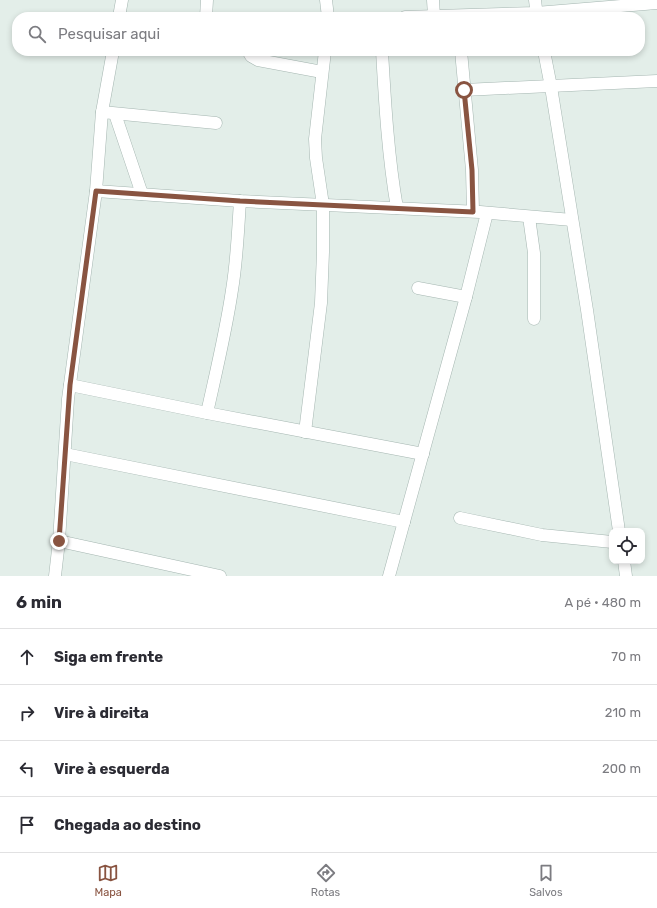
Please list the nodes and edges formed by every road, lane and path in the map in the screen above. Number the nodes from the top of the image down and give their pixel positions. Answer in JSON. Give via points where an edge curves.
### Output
{"nodes":[{"id":1,"x":122,"y":0,"type":"edge"},
{"id":2,"x":207,"y":0,"type":"edge"},
{"id":3,"x":326,"y":0,"type":"edge"},
{"id":4,"x":433,"y":0,"type":"edge"},
{"id":5,"x":535,"y":0,"type":"edge"},
{"id":6,"x":627,"y":3,"type":"edge"},
{"id":7,"x":657,"y":3,"type":"edge"},
{"id":8,"x":120,"y":12,"type":"edge"},
{"id":9,"x":206,"y":12,"type":"edge"},
{"id":10,"x":327,"y":12,"type":"edge"},
{"id":11,"x":434,"y":12,"type":"edge"},
{"id":12,"x":536,"y":12,"type":"edge"},
{"id":13,"x":559,"y":12,"type":"edge"},
{"id":14,"x":111,"y":56,"type":"edge"},
{"id":15,"x":251,"y":56,"type":"edge"},
{"id":16,"x":324,"y":56,"type":"edge"},
{"id":17,"x":382,"y":56,"type":"edge"},
{"id":18,"x":461,"y":56,"type":"edge"},
{"id":19,"x":545,"y":56,"type":"edge"},
{"id":20,"x":322,"y":72,"type":"junction"},
{"id":21,"x":657,"y":81,"type":"edge"},
{"id":22,"x":551,"y":87,"type":"junction"},
{"id":23,"x":464,"y":90,"type":"junction"},
{"id":24,"x":102,"y":112,"type":"junction"},
{"id":25,"x":115,"y":114,"type":"junction"},
{"id":26,"x":216,"y":123,"type":"dead end"},
{"id":27,"x":96,"y":191,"type":"junction"},
{"id":28,"x":142,"y":194,"type":"junction"},
{"id":29,"x":240,"y":201,"type":"junction"},
{"id":30,"x":323,"y":205,"type":"junction"},
{"id":31,"x":397,"y":208,"type":"junction"},
{"id":32,"x":473,"y":212,"type":"junction"},
{"id":33,"x":487,"y":213,"type":"junction"},
{"id":34,"x":529,"y":217,"type":"junction"},
{"id":35,"x":572,"y":220,"type":"junction"},
{"id":36,"x":418,"y":288,"type":"dead end"},
{"id":37,"x":466,"y":297,"type":"junction"},
{"id":38,"x":534,"y":319,"type":"dead end"},
{"id":39,"x":70,"y":385,"type":"junction"},
{"id":40,"x":207,"y":413,"type":"junction"},
{"id":41,"x":305,"y":432,"type":"junction"},
{"id":42,"x":65,"y":454,"type":"junction"},
{"id":43,"x":423,"y":454,"type":"junction"},
{"id":44,"x":460,"y":518,"type":"dead end"},
{"id":45,"x":404,"y":522,"type":"junction"},
{"id":46,"x":619,"y":528,"type":"edge"},
{"id":47,"x":59,"y":541,"type":"junction"},
{"id":48,"x":609,"y":542,"type":"edge"},
{"id":49,"x":624,"y":564,"type":"edge"},
{"id":50,"x":393,"y":575,"type":"edge"},
{"id":51,"x":55,"y":576,"type":"edge"},
{"id":52,"x":220,"y":576,"type":"edge"},
{"id":53,"x":626,"y":576,"type":"edge"}],
"edges":[{"from":1,"to":8,"type":"street"},
{"from":2,"to":9,"type":"street"},
{"from":3,"to":10,"type":"street"},
{"from":4,"to":11,"type":"street"},
{"from":5,"to":12,"type":"street"},
{"from":6,"to":7,"type":"street"},
{"from":6,"to":13,"type":"street"},
{"from":14,"to":24,"type":"street"},
{"from":15,"to":20,"type":"street","via":[[258,60]]},
{"from":16,"to":20,"type":"street"},
{"from":17,"to":31,"type":"street"},
{"from":18,"to":23,"type":"street"},
{"from":19,"to":22,"type":"street"},
{"from":20,"to":30,"type":"street","via":[[315,139]]},
{"from":21,"to":22,"type":"street"},
{"from":22,"to":23,"type":"street"},
{"from":22,"to":35,"type":"street"},
{"from":23,"to":32,"type":"street","via":[[472,170]]},
{"from":24,"to":25,"type":"street"},
{"from":24,"to":27,"type":"street"},
{"from":25,"to":26,"type":"street"},
{"from":25,"to":28,"type":"street"},
{"from":27,"to":28,"type":"street"},
{"from":27,"to":39,"type":"street"},
{"from":28,"to":29,"type":"street"},
{"from":29,"to":30,"type":"street"},
{"from":29,"to":40,"type":"street","via":[[232,290]]},
{"from":30,"to":31,"type":"street"},
{"from":30,"to":41,"type":"street","via":[[321,303]]},
{"from":31,"to":32,"type":"street"},
{"from":32,"to":33,"type":"street"},
{"from":33,"to":34,"type":"street"},
{"from":33,"to":37,"type":"street"},
{"from":34,"to":35,"type":"street"},
{"from":34,"to":38,"type":"street","via":[[534,253]]},
{"from":35,"to":46,"type":"street"},
{"from":36,"to":37,"type":"street"},
{"from":37,"to":43,"type":"street"},
{"from":39,"to":40,"type":"street"},
{"from":39,"to":42,"type":"street"},
{"from":40,"to":41,"type":"street"},
{"from":41,"to":43,"type":"street"},
{"from":42,"to":45,"type":"street"},
{"from":42,"to":47,"type":"street"},
{"from":43,"to":45,"type":"street"},
{"from":44,"to":48,"type":"street","via":[[527,533]]},
{"from":45,"to":50,"type":"street"},
{"from":47,"to":51,"type":"street"},
{"from":47,"to":52,"type":"street"},
{"from":49,"to":53,"type":"street"}]}
